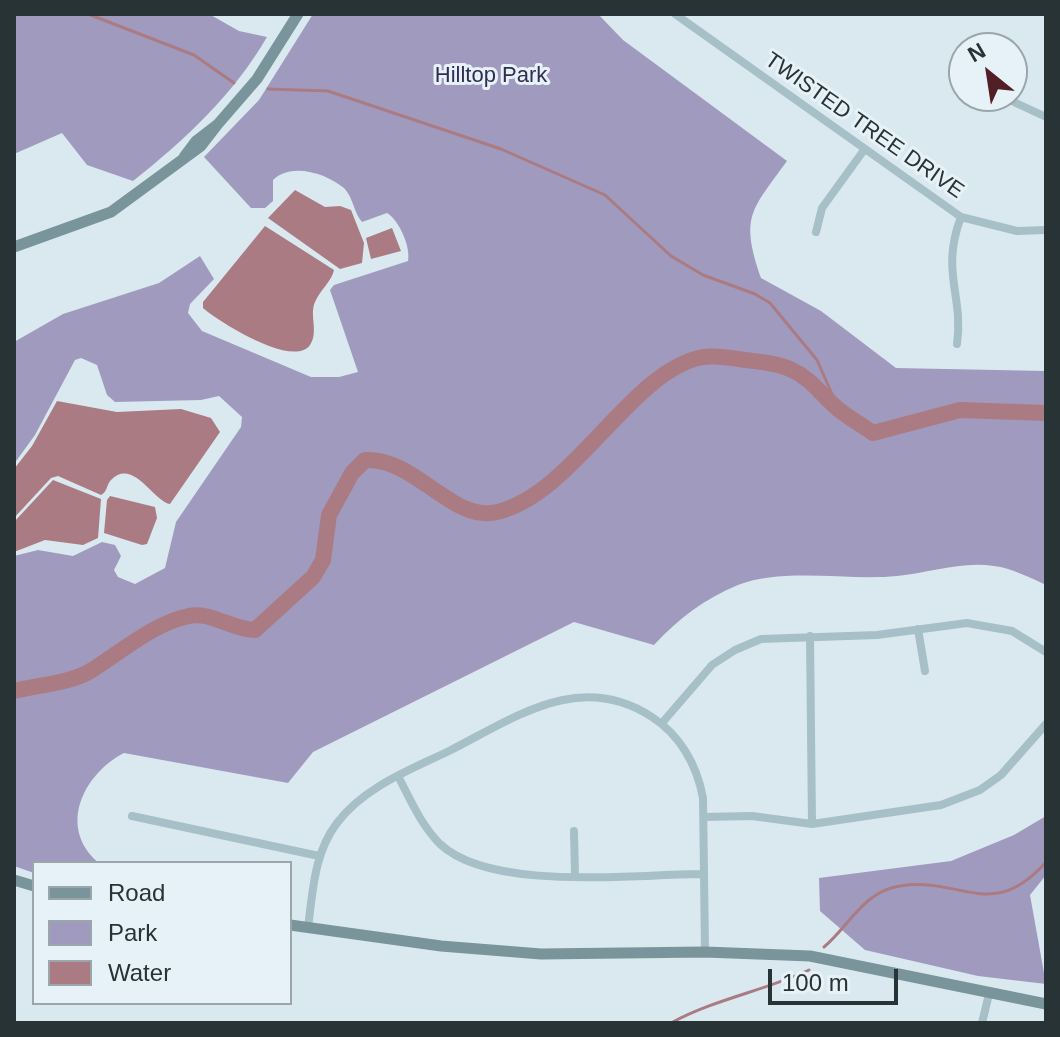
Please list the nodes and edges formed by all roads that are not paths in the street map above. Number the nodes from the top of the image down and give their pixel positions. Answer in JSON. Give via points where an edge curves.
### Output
{"nodes":[{"id":1,"x":298,"y":14,"type":"edge"},
{"id":2,"x":675,"y":14,"type":"edge"},
{"id":3,"x":864,"y":150,"type":"junction"},
{"id":4,"x":961,"y":217,"type":"junction"},
{"id":5,"x":1046,"y":230,"type":"edge"},
{"id":6,"x":816,"y":232,"type":"dead end"},
{"id":7,"x":14,"y":247,"type":"edge"},
{"id":8,"x":957,"y":344,"type":"dead end"},
{"id":9,"x":918,"y":629,"type":"junction"},
{"id":10,"x":810,"y":636,"type":"junction"},
{"id":11,"x":1046,"y":652,"type":"edge"},
{"id":12,"x":925,"y":671,"type":"dead end"},
{"id":13,"x":662,"y":723,"type":"junction"},
{"id":14,"x":1046,"y":724,"type":"edge"},
{"id":15,"x":398,"y":776,"type":"junction"},
{"id":16,"x":132,"y":816,"type":"dead end"},
{"id":17,"x":704,"y":817,"type":"junction"},
{"id":18,"x":812,"y":824,"type":"junction"},
{"id":19,"x":574,"y":831,"type":"dead end"},
{"id":20,"x":319,"y":856,"type":"junction"},
{"id":21,"x":704,"y":874,"type":"junction"},
{"id":22,"x":575,"y":875,"type":"junction"},
{"id":23,"x":292,"y":925,"type":"edge"},
{"id":24,"x":308,"y":927,"type":"junction"},
{"id":25,"x":705,"y":952,"type":"junction"},
{"id":26,"x":989,"y":994,"type":"junction"},
{"id":27,"x":1046,"y":1004,"type":"edge"},
{"id":28,"x":982,"y":1023,"type":"edge"}],
"edges":[{"from":1,"to":7,"type":"street","via":[[257,79],[206,142],[111,212]]},
{"from":2,"to":3,"type":"street","name":"TWISTED TREE DRIVE"},
{"from":3,"to":4,"type":"street","name":"TWISTED TREE DRIVE"},
{"from":3,"to":6,"type":"street","via":[[822,208]]},
{"from":4,"to":5,"type":"street","name":"TWISTED TREE DRIVE","via":[[1007,230]]},
{"from":4,"to":8,"type":"street","via":[[951,268]]},
{"from":9,"to":10,"type":"street"},
{"from":9,"to":11,"type":"street","via":[[967,623],[994,626]]},
{"from":9,"to":12,"type":"street"},
{"from":10,"to":13,"type":"street","via":[[761,639],[735,650],[706,671]]},
{"from":10,"to":18,"type":"street"},
{"from":13,"to":15,"type":"street","via":[[620,700],[565,698],[536,707]]},
{"from":13,"to":17,"type":"street","via":[[691,761],[701,786]]},
{"from":14,"to":18,"type":"street","via":[[1001,775],[956,801]]},
{"from":15,"to":20,"type":"street","via":[[348,809]]},
{"from":15,"to":22,"type":"street","via":[[423,824],[457,857],[509,875]]},
{"from":16,"to":20,"type":"street"},
{"from":17,"to":18,"type":"street","via":[[752,816]]},
{"from":17,"to":21,"type":"street"},
{"from":19,"to":22,"type":"street"},
{"from":20,"to":24,"type":"street"},
{"from":21,"to":22,"type":"street"},
{"from":21,"to":25,"type":"street"},
{"from":23,"to":24,"type":"street"},
{"from":24,"to":25,"type":"street","via":[[498,951]]},
{"from":25,"to":26,"type":"street","via":[[810,956]]},
{"from":26,"to":27,"type":"street"},
{"from":26,"to":28,"type":"street"}]}
